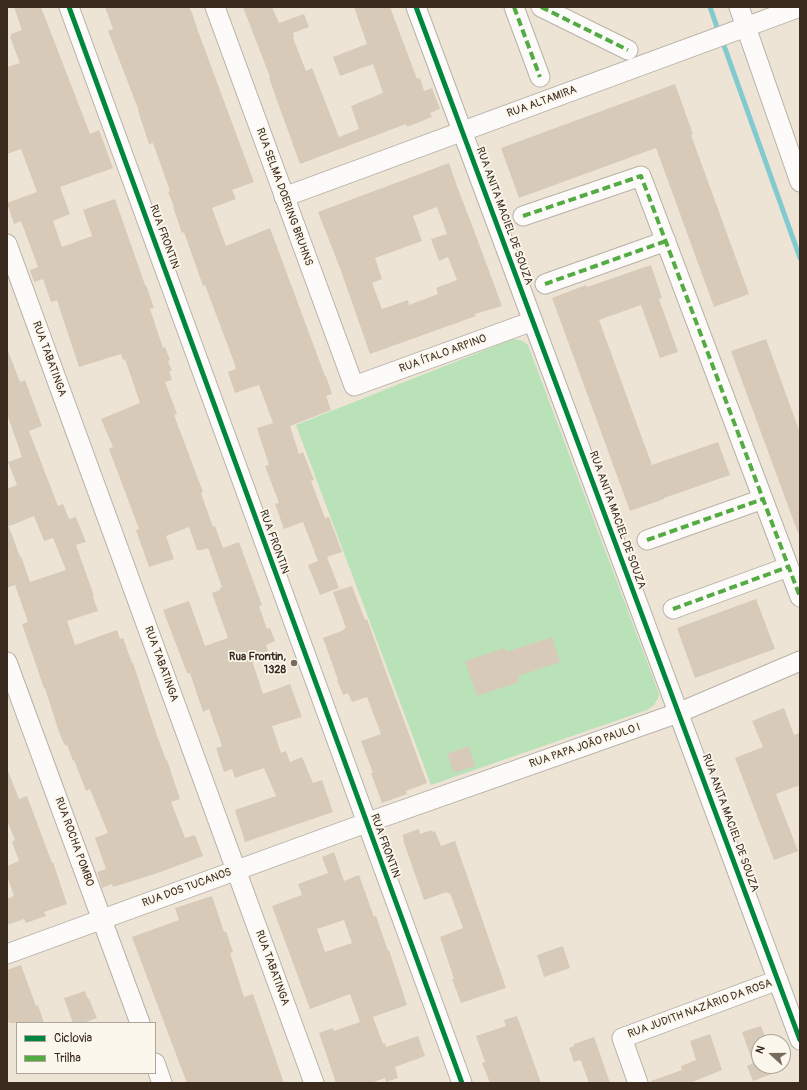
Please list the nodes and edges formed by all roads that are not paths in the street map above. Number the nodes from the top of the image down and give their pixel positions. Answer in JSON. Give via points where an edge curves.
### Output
{"nodes":[{"id":1,"x":69,"y":7,"type":"edge"},
{"id":2,"x":215,"y":7,"type":"edge"},
{"id":3,"x":416,"y":7,"type":"edge"},
{"id":4,"x":514,"y":7,"type":"edge"},
{"id":5,"x":541,"y":7,"type":"edge"},
{"id":6,"x":739,"y":7,"type":"edge"},
{"id":7,"x":800,"y":7,"type":"edge"},
{"id":8,"x":730,"y":33,"type":"junction"},
{"id":9,"x":628,"y":50,"type":"dead end"},
{"id":10,"x":540,"y":77,"type":"dead end"},
{"id":11,"x":462,"y":132,"type":"junction"},
{"id":12,"x":800,"y":182,"type":"edge"},
{"id":13,"x":284,"y":197,"type":"junction"},
{"id":14,"x":523,"y":216,"type":"dead end"},
{"id":15,"x":666,"y":240,"type":"junction"},
{"id":16,"x":7,"y":244,"type":"edge"},
{"id":17,"x":545,"y":284,"type":"dead end"},
{"id":18,"x":533,"y":321,"type":"junction"},
{"id":19,"x":354,"y":386,"type":"joint"},
{"id":20,"x":763,"y":499,"type":"junction"},
{"id":21,"x":647,"y":540,"type":"dead end"},
{"id":22,"x":788,"y":567,"type":"junction"},
{"id":23,"x":800,"y":597,"type":"edge"},
{"id":24,"x":673,"y":609,"type":"dead end"},
{"id":25,"x":7,"y":662,"type":"edge"},
{"id":26,"x":800,"y":662,"type":"edge"},
{"id":27,"x":678,"y":713,"type":"junction"},
{"id":28,"x":366,"y":823,"type":"junction"},
{"id":29,"x":237,"y":870,"type":"junction"},
{"id":30,"x":102,"y":919,"type":"junction"},
{"id":31,"x":7,"y":954,"type":"edge"},
{"id":32,"x":778,"y":980,"type":"junction"},
{"id":33,"x":140,"y":1022,"type":"edge"},
{"id":34,"x":800,"y":1040,"type":"edge"},
{"id":35,"x":156,"y":1066,"type":"edge"},
{"id":36,"x":162,"y":1083,"type":"edge"},
{"id":37,"x":314,"y":1083,"type":"edge"},
{"id":38,"x":462,"y":1083,"type":"edge"},
{"id":39,"x":638,"y":1083,"type":"edge"}],
"edges":[{"from":1,"to":28,"type":"street","name":"RUA FRONTIN"},
{"from":2,"to":13,"type":"street","name":"RUA SELMA DOERING BRUHNS"},
{"from":3,"to":11,"type":"street","name":"RUA ANITA MACIEL DE SOUZA"},
{"from":4,"to":10,"type":"street"},
{"from":5,"to":9,"type":"street"},
{"from":6,"to":8,"type":"street"},
{"from":7,"to":8,"type":"street","name":"RUA ALTAMIRA"},
{"from":8,"to":11,"type":"street","name":"RUA ALTAMIRA"},
{"from":8,"to":12,"type":"street"},
{"from":11,"to":13,"type":"street","name":"RUA ALTAMIRA"},
{"from":11,"to":18,"type":"street","name":"RUA ANITA MACIEL DE SOUZA"},
{"from":13,"to":19,"type":"street","name":"RUA SELMA DOERING BRUHNS"},
{"from":14,"to":15,"type":"street","via":[[641,176]]},
{"from":15,"to":17,"type":"street"},
{"from":15,"to":20,"type":"street"},
{"from":16,"to":29,"type":"street","name":"RUA TABATINGA"},
{"from":18,"to":19,"type":"street","name":"RUA ÍTALO ARPINO"},
{"from":18,"to":27,"type":"street","name":"RUA ANITA MACIEL DE SOUZA"},
{"from":20,"to":21,"type":"street"},
{"from":20,"to":22,"type":"street"},
{"from":22,"to":23,"type":"street"},
{"from":22,"to":24,"type":"street"},
{"from":25,"to":30,"type":"street","name":"RUA ROCHA POMBO"},
{"from":26,"to":27,"type":"street","name":"RUA PAPA JOÃO PAULO I"},
{"from":27,"to":28,"type":"street","name":"RUA PAPA JOÃO PAULO I"},
{"from":27,"to":32,"type":"street","name":"RUA ANITA MACIEL DE SOUZA"},
{"from":28,"to":29,"type":"street","name":"RUA DOS TUCANOS"},
{"from":28,"to":38,"type":"street","name":"RUA FRONTIN"},
{"from":29,"to":30,"type":"street","name":"RUA DOS TUCANOS"},
{"from":29,"to":37,"type":"street","name":"RUA TABATINGA"},
{"from":30,"to":31,"type":"street","name":"RUA DOS TUCANOS"},
{"from":30,"to":33,"type":"street","name":"RUA ROCHA POMBO"},
{"from":32,"to":34,"type":"street","name":"RUA ANITA MACIEL DE SOUZA"},
{"from":32,"to":39,"type":"street","name":"RUA JUDITH NAZÁRIO DA ROSA","via":[[622,1038]]},
{"from":35,"to":36,"type":"street"}]}
